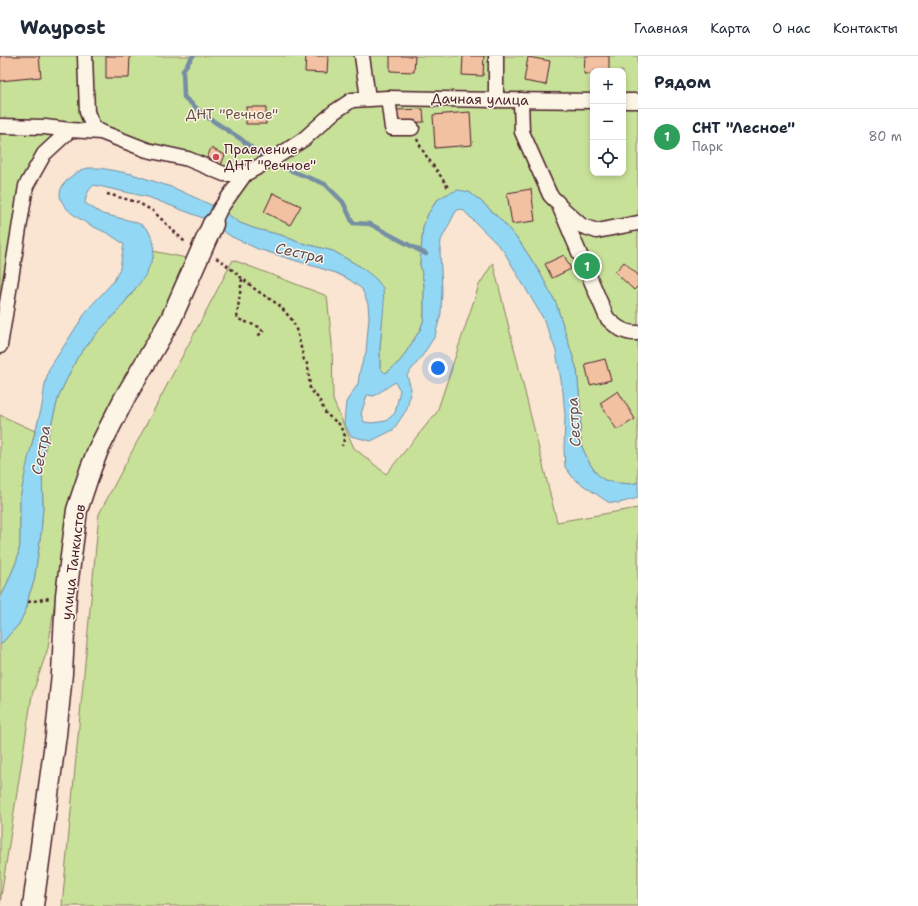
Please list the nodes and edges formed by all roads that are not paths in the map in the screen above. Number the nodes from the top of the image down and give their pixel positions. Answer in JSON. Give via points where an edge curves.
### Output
{"nodes":[{"id":1,"x":84,"y":56,"type":"edge"},
{"id":2,"x":362,"y":56,"type":"edge"},
{"id":3,"x":496,"y":56,"type":"edge"},
{"id":4,"x":368,"y":98,"type":"junction"},
{"id":5,"x":388,"y":98,"type":"junction"},
{"id":6,"x":496,"y":100,"type":"junction"},
{"id":7,"x":521,"y":100,"type":"junction"},
{"id":8,"x":590,"y":101,"type":"edge"},
{"id":9,"x":626,"y":101,"type":"edge"},
{"id":10,"x":638,"y":101,"type":"edge"},
{"id":11,"x":0,"y":126,"type":"edge"},
{"id":12,"x":412,"y":128,"type":"dead end"},
{"id":13,"x":70,"y":130,"type":"junction"},
{"id":14,"x":101,"y":132,"type":"junction"},
{"id":15,"x":245,"y":174,"type":"junction"},
{"id":16,"x":558,"y":204,"type":"junction"},
{"id":17,"x":217,"y":216,"type":"joint"},
{"id":18,"x":638,"y":223,"type":"edge"},
{"id":19,"x":638,"y":333,"type":"edge"},
{"id":20,"x":0,"y":346,"type":"edge"},
{"id":21,"x":33,"y":906,"type":"edge"}],
"edges":[{"from":1,"to":14,"type":"street","via":[[87,112],[95,128]]},
{"from":2,"to":4,"type":"street"},
{"from":3,"to":6,"type":"street"},
{"from":4,"to":5,"type":"street","name":"Дачная улица"},
{"from":4,"to":15,"type":"street","name":"Дачная улица","via":[[352,100],[334,112],[304,139]]},
{"from":5,"to":6,"type":"street","name":"Дачная улица"},
{"from":5,"to":12,"type":"street","via":[[392,128]]},
{"from":6,"to":7,"type":"street","name":"Дачная улица"},
{"from":7,"to":8,"type":"street","name":"Дачная улица"},
{"from":7,"to":16,"type":"street","via":[[522,132],[550,195]]},
{"from":9,"to":10,"type":"street"},
{"from":11,"to":13,"type":"street"},
{"from":13,"to":14,"type":"street"},
{"from":13,"to":20,"type":"street","via":[[44,154],[26,186]]},
{"from":14,"to":15,"type":"street","via":[[147,150],[188,159],[224,174]]},
{"from":15,"to":17,"type":"street"},
{"from":16,"to":18,"type":"street","via":[[582,226],[597,231]]},
{"from":16,"to":19,"type":"street","via":[[607,318],[630,334]]},
{"from":17,"to":21,"type":"street","name":"улица Танкистов","via":[[171,319],[124,399],[98,450],[77,510],[66,595],[56,734]]}]}
